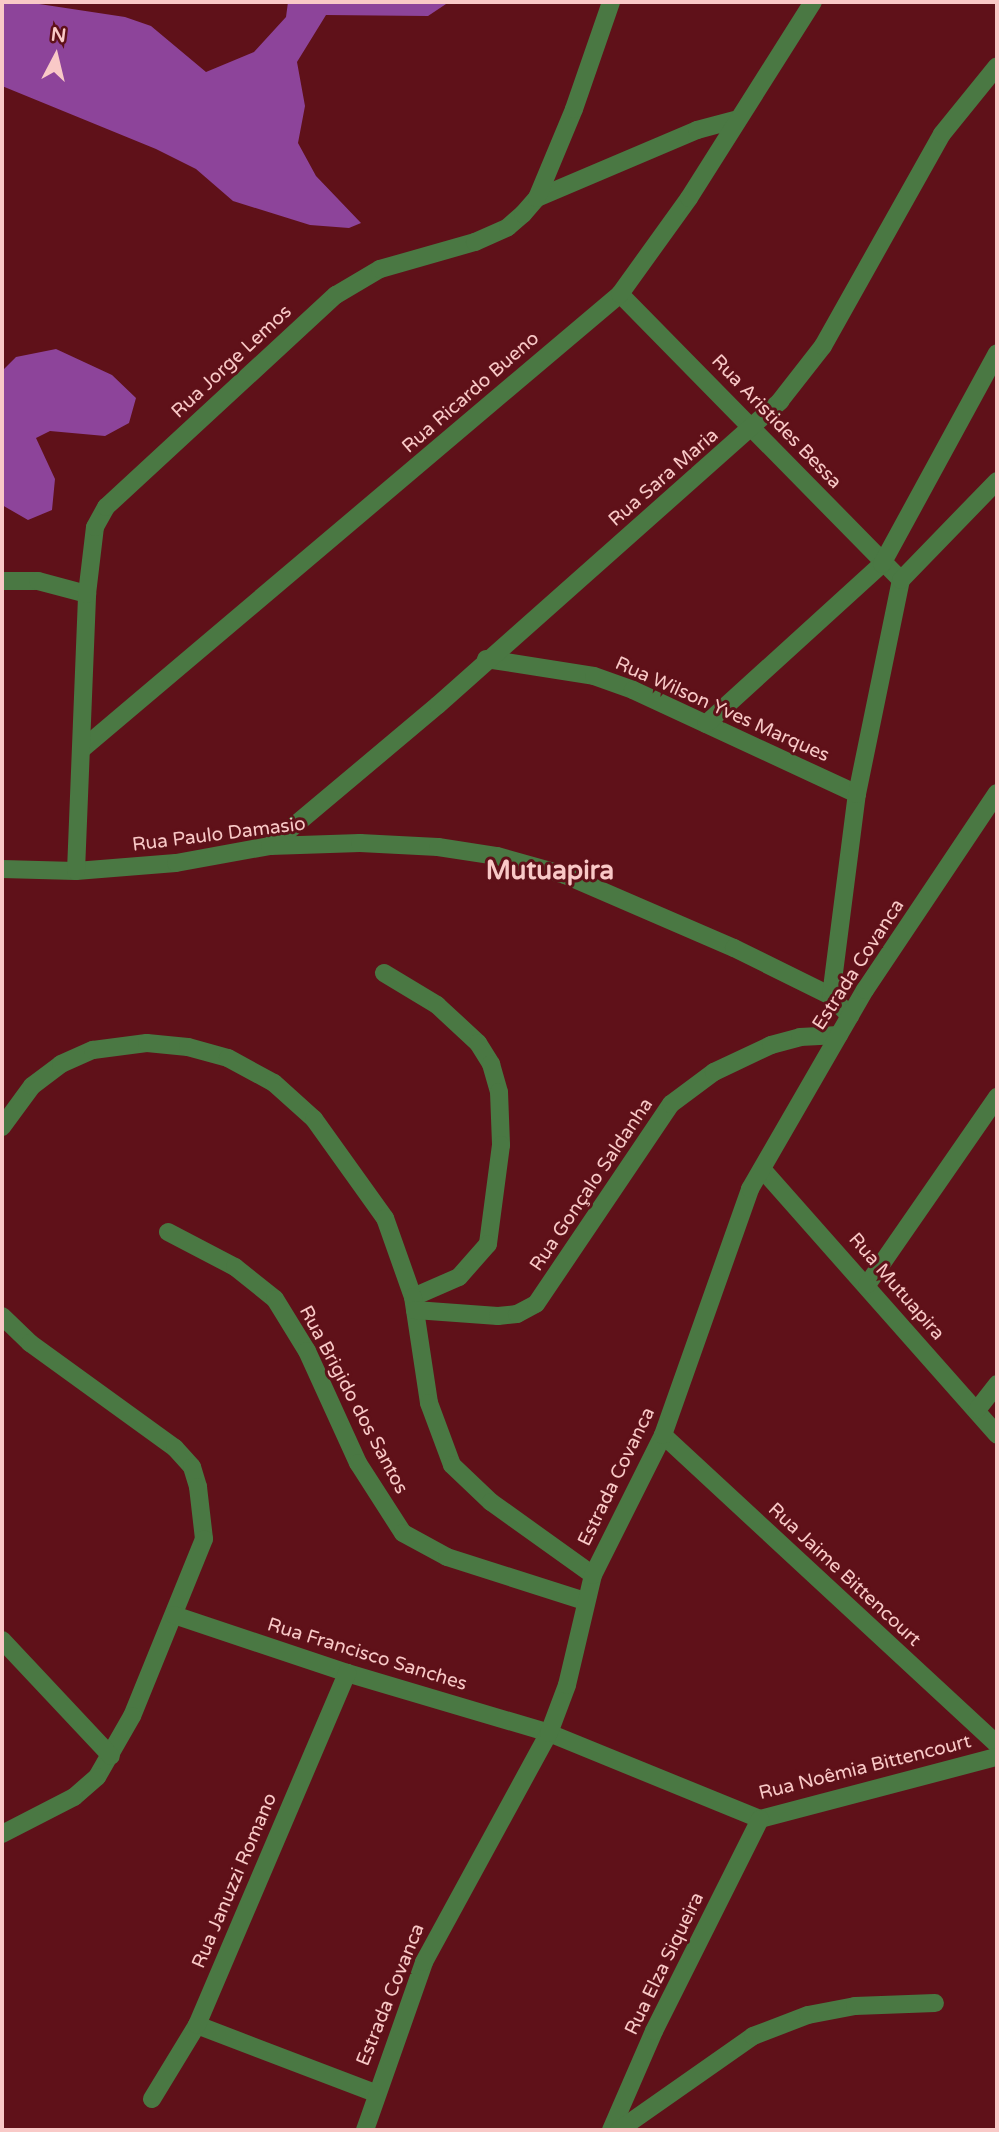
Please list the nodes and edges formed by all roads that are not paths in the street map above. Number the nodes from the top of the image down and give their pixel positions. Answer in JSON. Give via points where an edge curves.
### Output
{"nodes":[{"id":1,"x":611,"y":2,"type":"edge"},
{"id":2,"x":813,"y":2,"type":"edge"},
{"id":3,"x":997,"y":66,"type":"edge"},
{"id":4,"x":738,"y":119,"type":"junction"},
{"id":5,"x":537,"y":198,"type":"junction"},
{"id":6,"x":620,"y":294,"type":"junction"},
{"id":7,"x":997,"y":353,"type":"edge"},
{"id":8,"x":755,"y":428,"type":"junction"},
{"id":9,"x":997,"y":481,"type":"edge"},
{"id":10,"x":882,"y":564,"type":"junction"},
{"id":11,"x":901,"y":580,"type":"junction"},
{"id":12,"x":2,"y":581,"type":"edge"},
{"id":13,"x":87,"y":594,"type":"junction"},
{"id":14,"x":486,"y":659,"type":"junction"},
{"id":15,"x":706,"y":723,"type":"junction"},
{"id":16,"x":81,"y":750,"type":"junction"},
{"id":17,"x":997,"y":793,"type":"edge"},
{"id":18,"x":857,"y":794,"type":"junction"},
{"id":19,"x":270,"y":846,"type":"junction"},
{"id":20,"x":2,"y":869,"type":"edge"},
{"id":21,"x":76,"y":871,"type":"junction"},
{"id":22,"x":384,"y":973,"type":"dead end"},
{"id":23,"x":831,"y":996,"type":"junction"},
{"id":24,"x":850,"y":1016,"type":"junction"},
{"id":25,"x":839,"y":1035,"type":"junction"},
{"id":26,"x":997,"y":1097,"type":"edge"},
{"id":27,"x":2,"y":1127,"type":"edge"},
{"id":28,"x":762,"y":1169,"type":"junction"},
{"id":29,"x":168,"y":1232,"type":"dead end"},
{"id":30,"x":867,"y":1285,"type":"junction"},
{"id":31,"x":414,"y":1303,"type":"junction"},
{"id":32,"x":2,"y":1316,"type":"edge"},
{"id":33,"x":997,"y":1384,"type":"edge"},
{"id":34,"x":977,"y":1410,"type":"junction"},
{"id":35,"x":663,"y":1435,"type":"junction"},
{"id":36,"x":997,"y":1435,"type":"edge"},
{"id":37,"x":593,"y":1575,"type":"junction"},
{"id":38,"x":585,"y":1601,"type":"junction"},
{"id":39,"x":174,"y":1615,"type":"junction"},
{"id":40,"x":2,"y":1640,"type":"edge"},
{"id":41,"x":346,"y":1673,"type":"junction"},
{"id":42,"x":549,"y":1733,"type":"junction"},
{"id":43,"x":997,"y":1745,"type":"edge"},
{"id":44,"x":111,"y":1756,"type":"junction"},
{"id":45,"x":997,"y":1757,"type":"edge"},
{"id":46,"x":760,"y":1819,"type":"junction"},
{"id":47,"x":2,"y":1833,"type":"edge"},
{"id":48,"x":935,"y":2003,"type":"dead end"},
{"id":49,"x":197,"y":2025,"type":"junction"},
{"id":50,"x":375,"y":2093,"type":"junction"},
{"id":51,"x":152,"y":2099,"type":"dead end"},
{"id":52,"x":365,"y":2130,"type":"edge"},
{"id":53,"x":611,"y":2130,"type":"edge"},
{"id":54,"x":619,"y":2130,"type":"edge"}],
"edges":[{"from":1,"to":5,"type":"street","name":"Rua Jorge Lemos"},
{"from":2,"to":4,"type":"street","name":"Rua Ricardo Bueno"},
{"from":3,"to":8,"type":"street","name":"Rua Sara Maria","via":[[942,134],[823,346]]},
{"from":4,"to":5,"type":"street","via":[[697,130]]},
{"from":4,"to":6,"type":"street","name":"Rua Ricardo Bueno","via":[[689,198]]},
{"from":5,"to":13,"type":"street","name":"Rua Jorge Lemos","via":[[508,227],[475,242],[380,269],[336,295],[106,508],[95,527]]},
{"from":6,"to":8,"type":"street","name":"Rua Aristides Bessa"},
{"from":6,"to":16,"type":"street","name":"Rua Ricardo Bueno"},
{"from":7,"to":10,"type":"street"},
{"from":8,"to":10,"type":"street","name":"Rua Aristides Bessa"},
{"from":8,"to":14,"type":"street","name":"Rua Sara Maria"},
{"from":9,"to":11,"type":"street"},
{"from":10,"to":11,"type":"street","name":"Rua Aristides Bessa"},
{"from":10,"to":15,"type":"street"},
{"from":11,"to":18,"type":"street"},
{"from":12,"to":13,"type":"street","via":[[38,581]]},
{"from":13,"to":16,"type":"street","name":"Rua Jorge Lemos"},
{"from":14,"to":15,"type":"street","name":"Rua Wilson Yves Marques","via":[[594,676]]},
{"from":14,"to":19,"type":"street","name":"Rua Sara Maria"},
{"from":15,"to":18,"type":"street","name":"Rua Wilson Yves Marques"},
{"from":16,"to":21,"type":"street","name":"Rua Jorge Lemos"},
{"from":17,"to":24,"type":"street","name":"Estrada Covanca"},
{"from":18,"to":23,"type":"street"},
{"from":19,"to":21,"type":"street","name":"Rua Paulo Damasio","via":[[176,863]]},
{"from":19,"to":23,"type":"street","name":"Rua Paulo Damasio","via":[[360,842],[496,856],[565,875]]},
{"from":20,"to":21,"type":"street","name":"Rua Paulo Damasio"},
{"from":22,"to":31,"type":"street","via":[[437,1005],[478,1043],[491,1064],[499,1092],[501,1145],[488,1244],[459,1276]]},
{"from":23,"to":24,"type":"street"},
{"from":24,"to":25,"type":"street","name":"Estrada Covanca"},
{"from":25,"to":28,"type":"street","name":"Estrada Covanca"},
{"from":25,"to":31,"type":"street","name":"Rua Gonçalo Saldanha","via":[[800,1037],[771,1045],[714,1072],[671,1104],[536,1304],[517,1314],[498,1316]]},
{"from":26,"to":30,"type":"street"},
{"from":27,"to":31,"type":"street","via":[[33,1086],[61,1064],[93,1050],[147,1043],[228,1058],[274,1083],[314,1119],[385,1218]]},
{"from":28,"to":30,"type":"street","name":"Rua Mutuapira"},
{"from":28,"to":35,"type":"street","name":"Estrada Covanca","via":[[736,1222]]},
{"from":29,"to":38,"type":"street","name":"Rua Brigido dos Santos","via":[[235,1267],[275,1299],[307,1350],[358,1463],[403,1533],[447,1557]]},
{"from":30,"to":34,"type":"street","name":"Rua Mutuapira"},
{"from":31,"to":37,"type":"street","via":[[429,1404],[452,1465],[491,1502]]},
{"from":32,"to":39,"type":"street","via":[[30,1343],[175,1448],[191,1467],[204,1539]]},
{"from":33,"to":34,"type":"street"},
{"from":34,"to":36,"type":"street","name":"Rua Mutuapira"},
{"from":35,"to":37,"type":"street","name":"Estrada Covanca"},
{"from":35,"to":43,"type":"street","name":"Rua Jaime Bittencourt"},
{"from":37,"to":38,"type":"street","name":"Estrada Covanca"},
{"from":38,"to":42,"type":"street","name":"Estrada Covanca","via":[[567,1685]]},
{"from":39,"to":41,"type":"street","name":"Rua Francisco Sanches"},
{"from":39,"to":44,"type":"street"},
{"from":40,"to":44,"type":"street"},
{"from":41,"to":42,"type":"street","name":"Rua Francisco Sanches"},
{"from":41,"to":49,"type":"street","name":"Rua Januzzi Romano"},
{"from":42,"to":46,"type":"street","name":"Rua Noêmia Bittencourt"},
{"from":42,"to":50,"type":"street","name":"Estrada Covanca","via":[[429,1950]]},
{"from":44,"to":47,"type":"street","via":[[97,1777],[74,1797]]},
{"from":45,"to":46,"type":"street","name":"Rua Noêmia Bittencourt"},
{"from":46,"to":53,"type":"street","name":"Rua Elza Siqueira","via":[[654,2031]]},
{"from":48,"to":54,"type":"street","via":[[855,2006],[808,2015],[753,2036]]},
{"from":49,"to":50,"type":"street"},
{"from":49,"to":51,"type":"street","name":"Rua Januzzi Romano"},
{"from":50,"to":52,"type":"street","name":"Estrada Covanca"}]}
